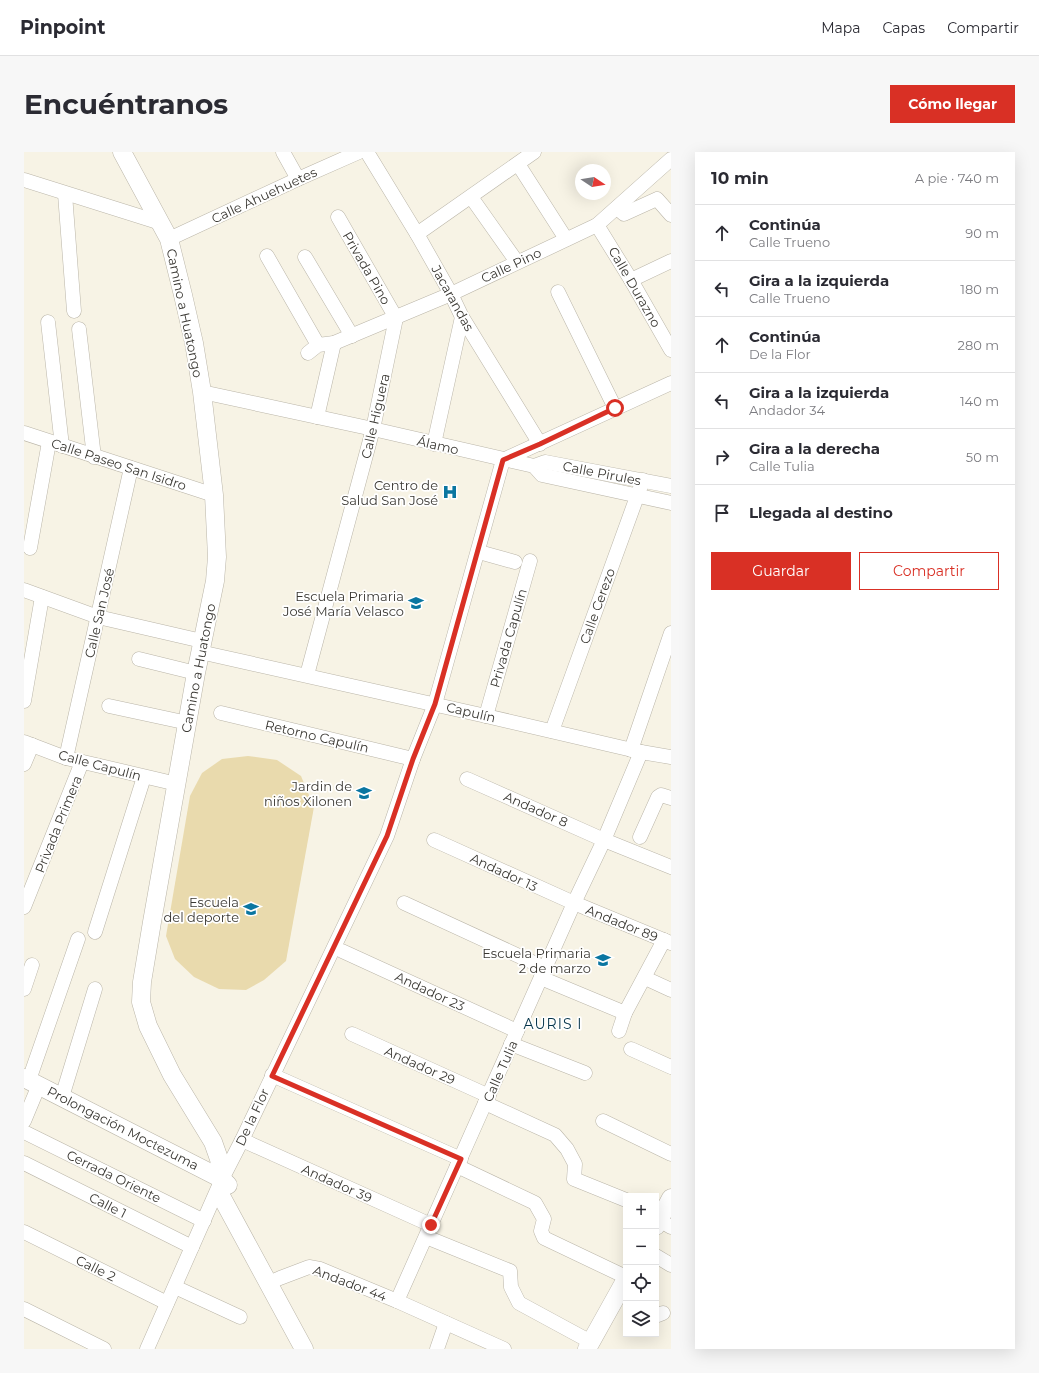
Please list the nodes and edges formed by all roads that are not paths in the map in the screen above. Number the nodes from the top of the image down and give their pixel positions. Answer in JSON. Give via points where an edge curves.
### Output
{"nodes":[{"id":1,"x":122,"y":152,"type":"edge"},
{"id":2,"x":283,"y":152,"type":"edge"},
{"id":3,"x":359,"y":152,"type":"edge"},
{"id":4,"x":367,"y":152,"type":"edge"},
{"id":5,"x":534,"y":152,"type":"edge"},
{"id":6,"x":671,"y":159,"type":"edge"},
{"id":7,"x":518,"y":164,"type":"junction"},
{"id":8,"x":298,"y":179,"type":"junction"},
{"id":9,"x":24,"y":180,"type":"edge"},
{"id":10,"x":65,"y":194,"type":"junction"},
{"id":11,"x":471,"y":198,"type":"junction"},
{"id":12,"x":617,"y":208,"type":"junction"},
{"id":13,"x":671,"y":215,"type":"edge"},
{"id":14,"x":338,"y":217,"type":"dead end"},
{"id":15,"x":161,"y":223,"type":"junction"},
{"id":16,"x":598,"y":225,"type":"junction"},
{"id":17,"x":417,"y":234,"type":"junction"},
{"id":18,"x":169,"y":239,"type":"junction"},
{"id":19,"x":566,"y":239,"type":"junction"},
{"id":20,"x":267,"y":256,"type":"dead end"},
{"id":21,"x":305,"y":257,"type":"dead end"},
{"id":22,"x":517,"y":262,"type":"junction"},
{"id":23,"x":671,"y":262,"type":"edge"},
{"id":24,"x":631,"y":280,"type":"junction"},
{"id":25,"x":558,"y":292,"type":"dead end"},
{"id":26,"x":451,"y":294,"type":"junction"},
{"id":27,"x":74,"y":311,"type":"dead end"},
{"id":28,"x":462,"y":317,"type":"junction"},
{"id":29,"x":396,"y":318,"type":"junction"},
{"id":30,"x":48,"y":322,"type":"dead end"},
{"id":31,"x":79,"y":329,"type":"dead end"},
{"id":32,"x":352,"y":336,"type":"junction"},
{"id":33,"x":334,"y":343,"type":"junction"},
{"id":34,"x":671,"y":350,"type":"edge"},
{"id":35,"x":671,"y":383,"type":"edge"},
{"id":36,"x":202,"y":392,"type":"junction"},
{"id":37,"x":615,"y":408,"type":"junction"},
{"id":38,"x":318,"y":417,"type":"junction"},
{"id":39,"x":373,"y":429,"type":"junction"},
{"id":40,"x":24,"y":433,"type":"edge"},
{"id":41,"x":49,"y":442,"type":"junction"},
{"id":42,"x":434,"y":444,"type":"junction"},
{"id":43,"x":540,"y":444,"type":"junction"},
{"id":44,"x":62,"y":446,"type":"junction"},
{"id":45,"x":94,"y":457,"type":"junction"},
{"id":46,"x":503,"y":460,"type":"junction"},
{"id":47,"x":534,"y":466,"type":"junction"},
{"id":48,"x":131,"y":468,"type":"junction"},
{"id":49,"x":642,"y":480,"type":"junction"},
{"id":50,"x":671,"y":486,"type":"edge"},
{"id":51,"x":214,"y":495,"type":"junction"},
{"id":52,"x":637,"y":497,"type":"junction"},
{"id":53,"x":671,"y":503,"type":"edge"},
{"id":54,"x":30,"y":548,"type":"dead end"},
{"id":55,"x":478,"y":552,"type":"junction"},
{"id":56,"x":530,"y":561,"type":"dead end"},
{"id":57,"x":515,"y":562,"type":"dead end"},
{"id":58,"x":24,"y":590,"type":"edge"},
{"id":59,"x":42,"y":597,"type":"junction"},
{"id":60,"x":98,"y":617,"type":"junction"},
{"id":61,"x":671,"y":633,"type":"edge"},
{"id":62,"x":201,"y":647,"type":"junction"},
{"id":63,"x":139,"y":659,"type":"dead end"},
{"id":64,"x":196,"y":673,"type":"junction"},
{"id":65,"x":307,"y":675,"type":"junction"},
{"id":66,"x":24,"y":701,"type":"edge"},
{"id":67,"x":435,"y":704,"type":"junction"},
{"id":68,"x":109,"y":706,"type":"dead end"},
{"id":69,"x":221,"y":713,"type":"dead end"},
{"id":70,"x":486,"y":716,"type":"junction"},
{"id":71,"x":188,"y":724,"type":"junction"},
{"id":72,"x":552,"y":731,"type":"junction"},
{"id":73,"x":28,"y":744,"type":"edge"},
{"id":74,"x":636,"y":751,"type":"junction"},
{"id":75,"x":66,"y":758,"type":"junction"},
{"id":76,"x":671,"y":758,"type":"edge"},
{"id":77,"x":413,"y":759,"type":"junction"},
{"id":78,"x":82,"y":762,"type":"junction"},
{"id":79,"x":24,"y":764,"type":"edge"},
{"id":80,"x":144,"y":777,"type":"junction"},
{"id":81,"x":467,"y":779,"type":"dead end"},
{"id":82,"x":177,"y":784,"type":"junction"},
{"id":83,"x":671,"y":798,"type":"edge"},
{"id":84,"x":640,"y":837,"type":"dead end"},
{"id":85,"x":434,"y":840,"type":"dead end"},
{"id":86,"x":604,"y":840,"type":"junction"},
{"id":87,"x":671,"y":867,"type":"edge"},
{"id":88,"x":574,"y":903,"type":"junction"},
{"id":89,"x":404,"y":904,"type":"dead end"},
{"id":90,"x":24,"y":908,"type":"edge"},
{"id":91,"x":95,"y":932,"type":"dead end"},
{"id":92,"x":78,"y":939,"type":"dead end"},
{"id":93,"x":668,"y":941,"type":"edge"},
{"id":94,"x":342,"y":951,"type":"dead end"},
{"id":95,"x":32,"y":964,"type":"dead end"},
{"id":96,"x":543,"y":973,"type":"junction"},
{"id":97,"x":645,"y":978,"type":"junction"},
{"id":98,"x":24,"y":989,"type":"edge"},
{"id":99,"x":95,"y":989,"type":"dead end"},
{"id":100,"x":671,"y":990,"type":"edge"},
{"id":101,"x":625,"y":1013,"type":"junction"},
{"id":102,"x":517,"y":1031,"type":"junction"},
{"id":103,"x":619,"y":1031,"type":"dead end"},
{"id":104,"x":352,"y":1034,"type":"dead end"},
{"id":105,"x":512,"y":1044,"type":"junction"},
{"id":106,"x":631,"y":1049,"type":"dead end"},
{"id":107,"x":671,"y":1067,"type":"edge"},
{"id":108,"x":585,"y":1072,"type":"dead end"},
{"id":109,"x":272,"y":1076,"type":"junction"},
{"id":110,"x":31,"y":1081,"type":"edge"},
{"id":111,"x":62,"y":1097,"type":"junction"},
{"id":112,"x":487,"y":1099,"type":"junction"},
{"id":113,"x":24,"y":1121,"type":"edge"},
{"id":114,"x":603,"y":1122,"type":"dead end"},
{"id":115,"x":24,"y":1132,"type":"edge"},
{"id":116,"x":242,"y":1140,"type":"junction"},
{"id":117,"x":671,"y":1154,"type":"edge"},
{"id":118,"x":24,"y":1163,"type":"edge"},
{"id":119,"x":459,"y":1163,"type":"junction"},
{"id":120,"x":222,"y":1179,"type":"junction"},
{"id":121,"x":671,"y":1198,"type":"edge"},
{"id":122,"x":623,"y":1199,"type":"edge"},
{"id":123,"x":661,"y":1220,"type":"edge"},
{"id":124,"x":204,"y":1221,"type":"junction"},
{"id":125,"x":429,"y":1231,"type":"junction"},
{"id":126,"x":24,"y":1232,"type":"edge"},
{"id":127,"x":192,"y":1247,"type":"junction"},
{"id":128,"x":659,"y":1258,"type":"edge"},
{"id":129,"x":671,"y":1266,"type":"edge"},
{"id":130,"x":274,"y":1281,"type":"junction"},
{"id":131,"x":623,"y":1285,"type":"edge"},
{"id":132,"x":175,"y":1286,"type":"junction"},
{"id":133,"x":623,"y":1288,"type":"edge"},
{"id":134,"x":397,"y":1301,"type":"junction"},
{"id":135,"x":167,"y":1303,"type":"junction"},
{"id":136,"x":24,"y":1309,"type":"edge"},
{"id":137,"x":240,"y":1317,"type":"dead end"},
{"id":138,"x":446,"y":1323,"type":"junction"},
{"id":139,"x":589,"y":1345,"type":"edge"},
{"id":140,"x":104,"y":1349,"type":"edge"},
{"id":141,"x":147,"y":1349,"type":"edge"},
{"id":142,"x":304,"y":1349,"type":"edge"},
{"id":143,"x":316,"y":1349,"type":"edge"},
{"id":144,"x":436,"y":1349,"type":"edge"},
{"id":145,"x":504,"y":1349,"type":"edge"}],
"edges":[{"from":1,"to":15,"type":"main road","name":"Camino a Huatongo"},
{"from":2,"to":8,"type":"street"},
{"from":3,"to":8,"type":"street","name":"Calle Ahuehuetes"},
{"from":4,"to":17,"type":"street","name":"Jacarandas"},
{"from":5,"to":7,"type":"street"},
{"from":6,"to":12,"type":"street","name":"Calle Pino"},
{"from":7,"to":11,"type":"street"},
{"from":7,"to":19,"type":"street"},
{"from":8,"to":18,"type":"street","name":"Calle Ahuehuetes"},
{"from":9,"to":10,"type":"street"},
{"from":10,"to":15,"type":"street"},
{"from":10,"to":27,"type":"street"},
{"from":11,"to":17,"type":"street"},
{"from":11,"to":22,"type":"street"},
{"from":12,"to":13,"type":"street","via":[[624,214],[657,199]]},
{"from":12,"to":16,"type":"street","name":"Calle Pino"},
{"from":14,"to":29,"type":"street","name":"Privada Pino"},
{"from":15,"to":18,"type":"main road","name":"Camino a Huatongo"},
{"from":16,"to":19,"type":"street","name":"Calle Pino"},
{"from":16,"to":24,"type":"street","name":"Calle Durazno"},
{"from":17,"to":26,"type":"street","name":"Jacarandas"},
{"from":18,"to":36,"type":"main road","name":"Camino a Huatongo","via":[[194,343]]},
{"from":19,"to":22,"type":"street","name":"Calle Pino"},
{"from":20,"to":33,"type":"street","name":"Calle Pino","via":[[313,349]]},
{"from":21,"to":32,"type":"street"},
{"from":22,"to":26,"type":"street","name":"Calle Pino"},
{"from":23,"to":24,"type":"street"},
{"from":24,"to":34,"type":"street","name":"Calle Durazno"},
{"from":25,"to":37,"type":"street"},
{"from":26,"to":28,"type":"street","name":"Jacarandas"},
{"from":26,"to":29,"type":"street","name":"Calle Pino"},
{"from":28,"to":42,"type":"street"},
{"from":28,"to":43,"type":"street","name":"Jacarandas"},
{"from":29,"to":32,"type":"street","name":"Calle Pino"},
{"from":29,"to":39,"type":"street","name":"Calle Higuera"},
{"from":30,"to":44,"type":"street"},
{"from":31,"to":45,"type":"street"},
{"from":32,"to":33,"type":"street","name":"Calle Pino"},
{"from":33,"to":38,"type":"street"},
{"from":35,"to":37,"type":"street"},
{"from":36,"to":38,"type":"street","name":"Álamo"},
{"from":36,"to":51,"type":"main road","name":"Camino a Huatongo"},
{"from":37,"to":43,"type":"street"},
{"from":38,"to":39,"type":"street","name":"Álamo"},
{"from":39,"to":42,"type":"street","name":"Álamo"},
{"from":39,"to":65,"type":"street","name":"Calle Higuera"},
{"from":40,"to":41,"type":"street","name":"Calle Paseo San Isidro"},
{"from":41,"to":44,"type":"street","name":"Calle Paseo San Isidro"},
{"from":41,"to":54,"type":"street"},
{"from":42,"to":46,"type":"street","name":"Álamo"},
{"from":43,"to":46,"type":"street"},
{"from":44,"to":45,"type":"street","name":"Calle Paseo San Isidro"},
{"from":45,"to":48,"type":"street","name":"Calle Paseo San Isidro"},
{"from":46,"to":47,"type":"street","name":"Álamo"},
{"from":46,"to":55,"type":"street","name":"De la Flor"},
{"from":47,"to":49,"type":"street","name":"Calle Pirules","via":[[544,462]]},
{"from":47,"to":52,"type":"street","name":"Álamo","via":[[542,475]]},
{"from":48,"to":51,"type":"street","name":"Calle Paseo San Isidro"},
{"from":48,"to":60,"type":"street","name":"Calle San José"},
{"from":49,"to":50,"type":"street","name":"Calle Pirules"},
{"from":49,"to":52,"type":"street","name":"Calle Cerezo"},
{"from":51,"to":62,"type":"main road","name":"Camino a Huatongo","via":[[217,557],[215,581]]},
{"from":52,"to":53,"type":"street","name":"Álamo"},
{"from":52,"to":72,"type":"street","name":"Calle Cerezo"},
{"from":55,"to":57,"type":"street"},
{"from":55,"to":67,"type":"street","name":"De la Flor"},
{"from":56,"to":70,"type":"street","name":"Privada Capulín"},
{"from":58,"to":59,"type":"street","name":"Capulín"},
{"from":59,"to":60,"type":"street","name":"Capulín"},
{"from":59,"to":66,"type":"street"},
{"from":60,"to":62,"type":"street","name":"Capulín"},
{"from":60,"to":75,"type":"street","name":"Calle San José"},
{"from":61,"to":74,"type":"street","name":"Calle Tulia"},
{"from":62,"to":64,"type":"main road","name":"Camino a Huatongo"},
{"from":62,"to":65,"type":"street","name":"Capulín"},
{"from":63,"to":64,"type":"street"},
{"from":64,"to":71,"type":"main road","name":"Camino a Huatongo"},
{"from":65,"to":67,"type":"street","name":"Capulín"},
{"from":67,"to":70,"type":"street","name":"Capulín"},
{"from":67,"to":77,"type":"street","name":"De la Flor"},
{"from":68,"to":71,"type":"street"},
{"from":69,"to":77,"type":"street","name":"Retorno Capulín"},
{"from":70,"to":72,"type":"street","name":"Capulín"},
{"from":71,"to":82,"type":"main road","name":"Camino a Huatongo"},
{"from":72,"to":74,"type":"street","name":"Capulín"},
{"from":73,"to":75,"type":"street","name":"Calle Capulín"},
{"from":73,"to":79,"type":"street"},
{"from":74,"to":76,"type":"street","name":"Capulín"},
{"from":74,"to":86,"type":"street","name":"Calle Tulia"},
{"from":75,"to":78,"type":"street","name":"Calle Capulín"},
{"from":77,"to":109,"type":"street","name":"De la Flor","via":[[387,836]]},
{"from":78,"to":80,"type":"street","name":"Calle Capulín"},
{"from":78,"to":90,"type":"street","name":"Privada Primera"},
{"from":80,"to":82,"type":"street","name":"Calle Capulín"},
{"from":80,"to":91,"type":"street"},
{"from":81,"to":86,"type":"street","name":"Andador 8"},
{"from":82,"to":120,"type":"main road","name":"Camino a Huatongo","via":[[142,982],[141,1002],[148,1026],[172,1076],[213,1142]]},
{"from":83,"to":84,"type":"street","via":[[661,795],[658,797]]},
{"from":85,"to":88,"type":"street","name":"Andador 13"},
{"from":86,"to":87,"type":"street","name":"Andador 8"},
{"from":86,"to":88,"type":"street","name":"Calle Tulia"},
{"from":88,"to":93,"type":"street","name":"Andador 89"},
{"from":88,"to":96,"type":"street","name":"Calle Tulia"},
{"from":89,"to":96,"type":"street"},
{"from":92,"to":110,"type":"street"},
{"from":93,"to":97,"type":"street"},
{"from":94,"to":102,"type":"street","name":"Andador 23"},
{"from":95,"to":98,"type":"street"},
{"from":96,"to":101,"type":"street"},
{"from":96,"to":102,"type":"street","name":"Calle Tulia"},
{"from":97,"to":100,"type":"street"},
{"from":97,"to":101,"type":"street"},
{"from":99,"to":111,"type":"street"},
{"from":101,"to":103,"type":"street"},
{"from":102,"to":105,"type":"street","name":"Calle Tulia"},
{"from":104,"to":112,"type":"street","name":"Andador 29"},
{"from":105,"to":108,"type":"street"},
{"from":105,"to":112,"type":"street","name":"Calle Tulia"},
{"from":106,"to":107,"type":"street"},
{"from":109,"to":116,"type":"street","name":"De la Flor"},
{"from":109,"to":119,"type":"street"},
{"from":110,"to":111,"type":"main road","name":"Prolongación Moctezuma"},
{"from":110,"to":113,"type":"street"},
{"from":111,"to":120,"type":"main road","name":"Prolongación Moctezuma"},
{"from":112,"to":119,"type":"street","name":"Calle Tulia"},
{"from":112,"to":122,"type":"street","name":"Andador 29","via":[[556,1135],[575,1164],[574,1179]]},
{"from":114,"to":117,"type":"street"},
{"from":115,"to":124,"type":"street","name":"Cerrada Oriente"},
{"from":116,"to":120,"type":"street","name":"De la Flor"},
{"from":116,"to":125,"type":"street","name":"Andador 39"},
{"from":118,"to":127,"type":"street","name":"Calle 1"},
{"from":119,"to":125,"type":"street","name":"Calle Tulia"},
{"from":119,"to":131,"type":"street","via":[[535,1203],[544,1219],[541,1231],[544,1238]]},
{"from":120,"to":124,"type":"street","name":"De la Flor"},
{"from":120,"to":130,"type":"main road","name":"Prolongación Moctezuma","via":[[228,1185]]},
{"from":121,"to":123,"type":"main road"},
{"from":124,"to":127,"type":"street","name":"De la Flor"},
{"from":125,"to":134,"type":"street","name":"Calle Tulia"},
{"from":125,"to":139,"type":"street","name":"Andador 39","via":[[510,1271],[511,1287],[519,1303]]},
{"from":126,"to":135,"type":"street","name":"Calle 2"},
{"from":127,"to":132,"type":"street","name":"De la Flor"},
{"from":128,"to":129,"type":"street"},
{"from":130,"to":134,"type":"street","name":"Andador 44","via":[[309,1267],[320,1269]]},
{"from":130,"to":142,"type":"main road","name":"Prolongación Moctezuma"},
{"from":130,"to":143,"type":"main road","name":"Prolongación Moctezuma"},
{"from":132,"to":135,"type":"street","name":"De la Flor"},
{"from":132,"to":137,"type":"street"},
{"from":133,"to":139,"type":"main road"},
{"from":134,"to":138,"type":"street","name":"Andador 44"},
{"from":135,"to":141,"type":"street","name":"De la Flor"},
{"from":136,"to":140,"type":"street"},
{"from":138,"to":144,"type":"street"},
{"from":138,"to":145,"type":"street","name":"Andador 44"}]}
